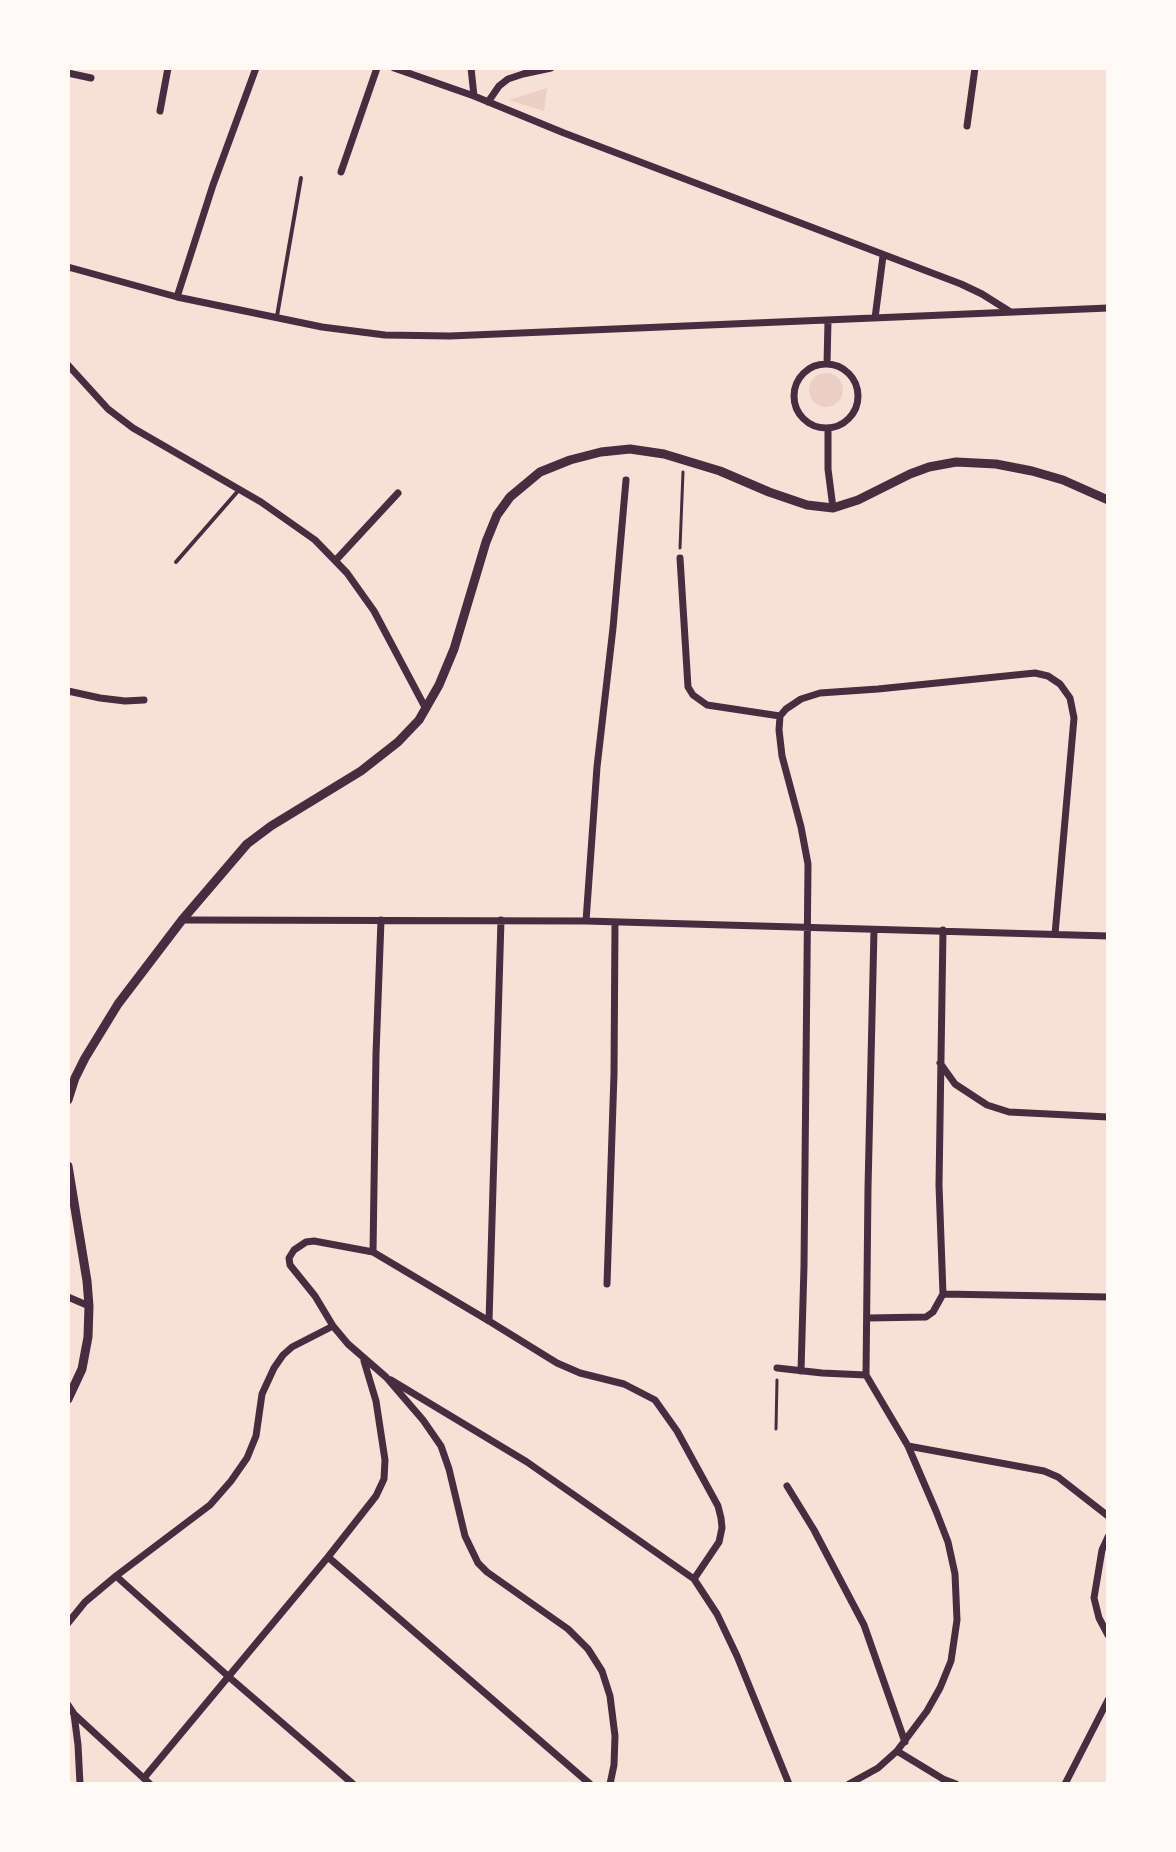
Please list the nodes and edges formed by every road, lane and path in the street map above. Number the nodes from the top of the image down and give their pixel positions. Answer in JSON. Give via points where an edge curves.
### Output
{"nodes":[{"id":1,"x":168,"y":68,"type":"edge"},
{"id":2,"x":256,"y":68,"type":"edge"},
{"id":3,"x":377,"y":68,"type":"edge"},
{"id":4,"x":394,"y":68,"type":"edge"},
{"id":5,"x":471,"y":68,"type":"edge"},
{"id":6,"x":551,"y":68,"type":"edge"},
{"id":7,"x":975,"y":68,"type":"edge"},
{"id":8,"x":68,"y":73,"type":"edge"},
{"id":9,"x":91,"y":78,"type":"dead end"},
{"id":10,"x":474,"y":96,"type":"junction"},
{"id":11,"x":488,"y":102,"type":"junction"},
{"id":12,"x":160,"y":111,"type":"dead end"},
{"id":13,"x":967,"y":126,"type":"dead end"},
{"id":14,"x":341,"y":172,"type":"dead end"},
{"id":15,"x":301,"y":178,"type":"dead end"},
{"id":16,"x":883,"y":256,"type":"junction"},
{"id":17,"x":68,"y":267,"type":"edge"},
{"id":18,"x":177,"y":297,"type":"junction"},
{"id":19,"x":1108,"y":308,"type":"edge"},
{"id":20,"x":1011,"y":312,"type":"junction"},
{"id":21,"x":277,"y":316,"type":"junction"},
{"id":22,"x":875,"y":318,"type":"junction"},
{"id":23,"x":828,"y":321,"type":"junction"},
{"id":24,"x":827,"y":364,"type":"junction"},
{"id":25,"x":68,"y":365,"type":"edge"},
{"id":26,"x":828,"y":428,"type":"junction"},
{"id":27,"x":684,"y":460,"type":"junction"},
{"id":28,"x":626,"y":480,"type":"dead end"},
{"id":29,"x":240,"y":489,"type":"junction"},
{"id":30,"x":398,"y":493,"type":"dead end"},
{"id":31,"x":1108,"y":500,"type":"edge"},
{"id":32,"x":833,"y":508,"type":"junction"},
{"id":33,"x":680,"y":558,"type":"joint"},
{"id":34,"x":336,"y":560,"type":"junction"},
{"id":35,"x":176,"y":562,"type":"dead end"},
{"id":36,"x":68,"y":691,"type":"edge"},
{"id":37,"x":144,"y":700,"type":"dead end"},
{"id":38,"x":426,"y":709,"type":"junction"},
{"id":39,"x":780,"y":716,"type":"junction"},
{"id":40,"x":182,"y":920,"type":"junction"},
{"id":41,"x":381,"y":920,"type":"junction"},
{"id":42,"x":501,"y":920,"type":"junction"},
{"id":43,"x":586,"y":921,"type":"junction"},
{"id":44,"x":615,"y":923,"type":"junction"},
{"id":45,"x":809,"y":927,"type":"junction"},
{"id":46,"x":874,"y":930,"type":"junction"},
{"id":47,"x":943,"y":930,"type":"junction"},
{"id":48,"x":1055,"y":934,"type":"junction"},
{"id":49,"x":1108,"y":936,"type":"edge"},
{"id":50,"x":940,"y":1063,"type":"junction"},
{"id":51,"x":68,"y":1100,"type":"edge"},
{"id":52,"x":1108,"y":1117,"type":"edge"},
{"id":53,"x":68,"y":1166,"type":"edge"},
{"id":54,"x":373,"y":1252,"type":"junction"},
{"id":55,"x":607,"y":1284,"type":"dead end"},
{"id":56,"x":943,"y":1294,"type":"junction"},
{"id":57,"x":68,"y":1297,"type":"edge"},
{"id":58,"x":1108,"y":1297,"type":"edge"},
{"id":59,"x":89,"y":1306,"type":"junction"},
{"id":60,"x":868,"y":1318,"type":"junction"},
{"id":61,"x":489,"y":1321,"type":"junction"},
{"id":62,"x":333,"y":1326,"type":"junction"},
{"id":63,"x":363,"y":1359,"type":"junction"},
{"id":64,"x":777,"y":1368,"type":"joint"},
{"id":65,"x":801,"y":1371,"type":"junction"},
{"id":66,"x":866,"y":1375,"type":"junction"},
{"id":67,"x":386,"y":1377,"type":"junction"},
{"id":68,"x":68,"y":1399,"type":"edge"},
{"id":69,"x":776,"y":1429,"type":"dead end"},
{"id":70,"x":908,"y":1446,"type":"junction"},
{"id":71,"x":787,"y":1486,"type":"dead end"},
{"id":72,"x":1108,"y":1516,"type":"edge"},
{"id":73,"x":1108,"y":1537,"type":"edge"},
{"id":74,"x":328,"y":1557,"type":"junction"},
{"id":75,"x":116,"y":1576,"type":"junction"},
{"id":76,"x":694,"y":1579,"type":"junction"},
{"id":77,"x":68,"y":1623,"type":"edge"},
{"id":78,"x":1108,"y":1635,"type":"edge"},
{"id":79,"x":229,"y":1677,"type":"junction"},
{"id":80,"x":1108,"y":1700,"type":"edge"},
{"id":81,"x":68,"y":1705,"type":"edge"},
{"id":82,"x":74,"y":1714,"type":"junction"},
{"id":83,"x":905,"y":1742,"type":"junction"},
{"id":84,"x":897,"y":1751,"type":"junction"},
{"id":85,"x":147,"y":1781,"type":"edge"},
{"id":86,"x":80,"y":1784,"type":"edge"},
{"id":87,"x":353,"y":1784,"type":"edge"},
{"id":88,"x":590,"y":1784,"type":"edge"},
{"id":89,"x":610,"y":1784,"type":"edge"},
{"id":90,"x":789,"y":1784,"type":"edge"},
{"id":91,"x":849,"y":1784,"type":"edge"},
{"id":92,"x":956,"y":1784,"type":"edge"},
{"id":93,"x":1065,"y":1784,"type":"edge"}],
"edges":[{"from":1,"to":12,"type":"street"},
{"from":2,"to":18,"type":"street"},
{"from":3,"to":14,"type":"street"},
{"from":4,"to":10,"type":"street"},
{"from":5,"to":10,"type":"street"},
{"from":6,"to":11,"type":"street","via":[[508,79]]},
{"from":7,"to":13,"type":"street"},
{"from":8,"to":9,"type":"street"},
{"from":10,"to":11,"type":"street"},
{"from":11,"to":16,"type":"street"},
{"from":15,"to":21,"type":"lane"},
{"from":16,"to":20,"type":"street","via":[[961,284]]},
{"from":16,"to":22,"type":"street"},
{"from":17,"to":18,"type":"street"},
{"from":18,"to":21,"type":"street"},
{"from":19,"to":20,"type":"street"},
{"from":20,"to":22,"type":"street"},
{"from":21,"to":23,"type":"street","via":[[385,335],[450,336]]},
{"from":22,"to":23,"type":"street"},
{"from":23,"to":24,"type":"street"},
{"from":24,"to":26,"type":"street","via":[[845,370],[858,395],[846,421]]},
{"from":24,"to":26,"type":"street","via":[[801,375],[794,401],[810,424]]},
{"from":25,"to":29,"type":"street","via":[[133,428]]},
{"from":26,"to":32,"type":"street"},
{"from":27,"to":32,"type":"street","via":[[787,499]]},
{"from":27,"to":33,"type":"path"},
{"from":27,"to":38,"type":"street","via":[[630,449],[601,452],[540,472],[510,497],[486,542],[454,649]]},
{"from":28,"to":43,"type":"street"},
{"from":29,"to":34,"type":"street","via":[[301,528]]},
{"from":29,"to":35,"type":"lane"},
{"from":30,"to":34,"type":"street"},
{"from":31,"to":32,"type":"street","via":[[1032,471],[956,462],[910,474]]},
{"from":33,"to":39,"type":"street","via":[[688,687],[693,695],[707,705]]},
{"from":34,"to":38,"type":"street","via":[[374,611]]},
{"from":36,"to":37,"type":"street"},
{"from":38,"to":40,"type":"street","via":[[398,742],[361,771],[247,844]]},
{"from":39,"to":45,"type":"street","via":[[782,756],[806,849]]},
{"from":39,"to":48,"type":"street","via":[[792,703],[820,693],[1035,673],[1060,684],[1074,718]]},
{"from":40,"to":41,"type":"street"},
{"from":40,"to":51,"type":"street","via":[[118,1004],[85,1058]]},
{"from":41,"to":42,"type":"street"},
{"from":41,"to":54,"type":"street"},
{"from":42,"to":43,"type":"street"},
{"from":42,"to":61,"type":"street"},
{"from":43,"to":44,"type":"street"},
{"from":44,"to":45,"type":"street"},
{"from":44,"to":55,"type":"street"},
{"from":45,"to":46,"type":"street"},
{"from":45,"to":65,"type":"street"},
{"from":46,"to":47,"type":"street"},
{"from":46,"to":60,"type":"street"},
{"from":47,"to":48,"type":"street"},
{"from":47,"to":50,"type":"street"},
{"from":48,"to":49,"type":"street"},
{"from":50,"to":52,"type":"street","via":[[955,1084],[987,1105],[1009,1112]]},
{"from":50,"to":56,"type":"street"},
{"from":53,"to":59,"type":"street"},
{"from":54,"to":61,"type":"street"},
{"from":54,"to":62,"type":"street","via":[[314,1241],[289,1258]]},
{"from":56,"to":58,"type":"street"},
{"from":56,"to":60,"type":"street","via":[[926,1317]]},
{"from":57,"to":59,"type":"street"},
{"from":59,"to":68,"type":"street","via":[[82,1369]]},
{"from":60,"to":66,"type":"street"},
{"from":61,"to":76,"type":"street","via":[[557,1363],[639,1390],[664,1410],[721,1518],[719,1542]]},
{"from":62,"to":63,"type":"street"},
{"from":62,"to":75,"type":"street","via":[[292,1347],[274,1368],[262,1394],[256,1436],[231,1481],[210,1505]]},
{"from":63,"to":67,"type":"street"},
{"from":63,"to":74,"type":"street","via":[[376,1401],[384,1479]]},
{"from":64,"to":65,"type":"street"},
{"from":64,"to":69,"type":"path"},
{"from":65,"to":66,"type":"street"},
{"from":66,"to":70,"type":"street"},
{"from":67,"to":76,"type":"street","via":[[527,1462]]},
{"from":67,"to":89,"type":"street","via":[[441,1446],[465,1536],[478,1563],[568,1629],[602,1671],[615,1736]]},
{"from":70,"to":72,"type":"street","via":[[1044,1471]]},
{"from":70,"to":83,"type":"street","via":[[948,1542],[957,1620],[951,1661],[940,1688]]},
{"from":71,"to":83,"type":"street","via":[[864,1625]]},
{"from":73,"to":78,"type":"street","via":[[1094,1598]]},
{"from":74,"to":79,"type":"street"},
{"from":74,"to":88,"type":"street"},
{"from":75,"to":77,"type":"street"},
{"from":75,"to":79,"type":"street"},
{"from":76,"to":90,"type":"street","via":[[737,1656]]},
{"from":79,"to":85,"type":"street"},
{"from":79,"to":87,"type":"street"},
{"from":80,"to":93,"type":"street"},
{"from":81,"to":82,"type":"street"},
{"from":82,"to":85,"type":"street"},
{"from":82,"to":86,"type":"street"},
{"from":83,"to":84,"type":"street"},
{"from":84,"to":91,"type":"street"},
{"from":84,"to":92,"type":"street"}]}
